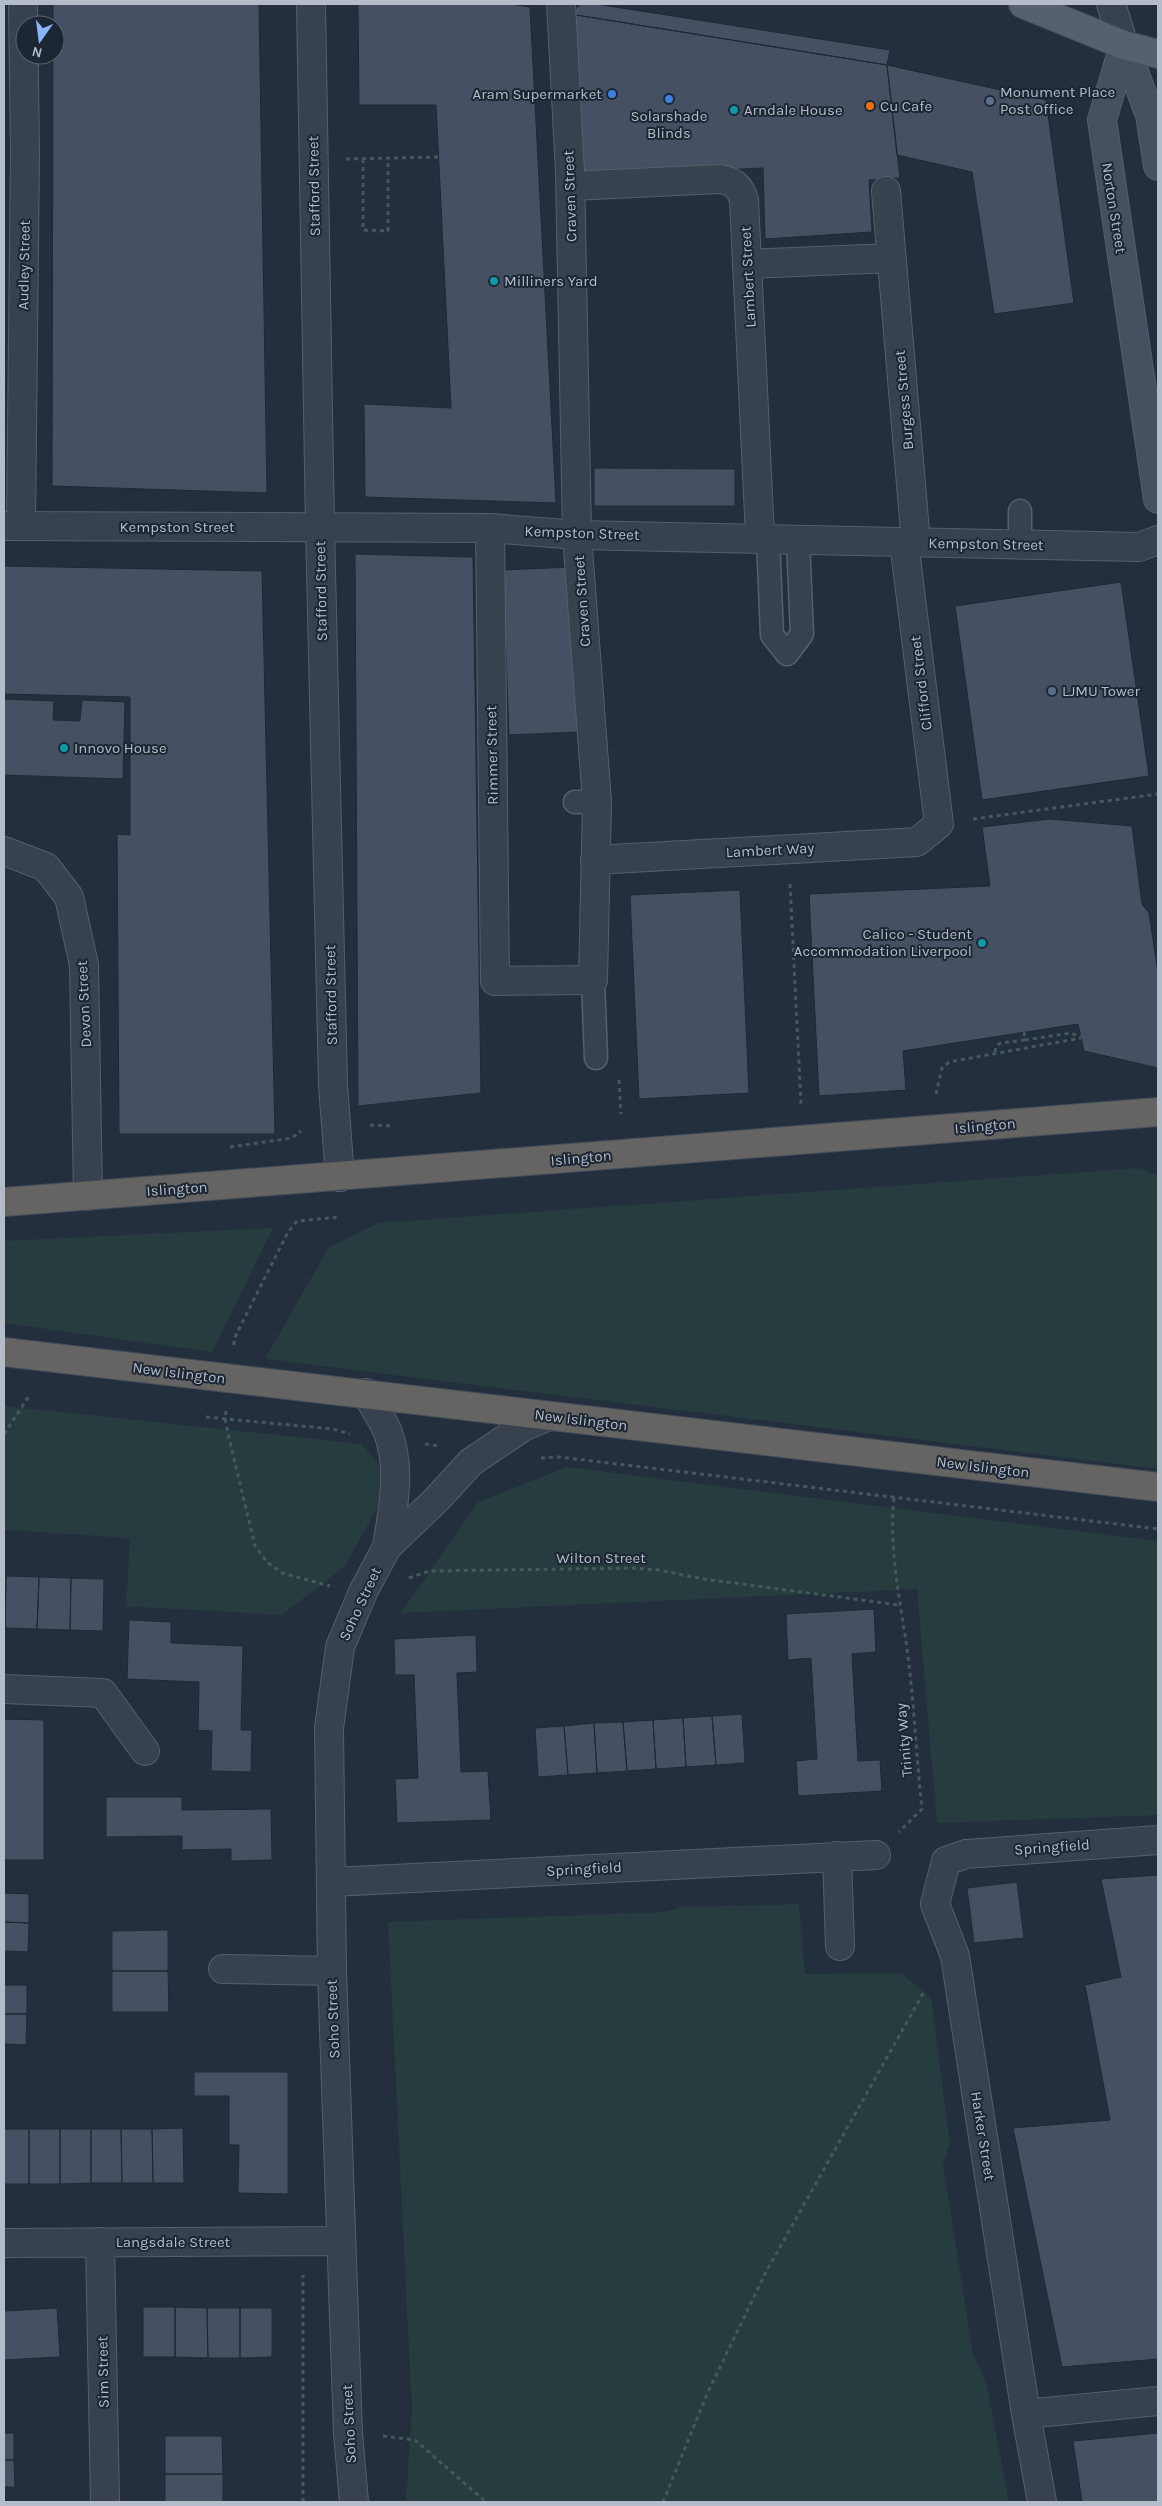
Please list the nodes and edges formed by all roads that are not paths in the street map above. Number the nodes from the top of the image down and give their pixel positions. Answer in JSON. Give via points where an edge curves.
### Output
{"nodes":[{"id":1,"x":23,"y":4,"type":"edge"},
{"id":2,"x":311,"y":4,"type":"edge"},
{"id":3,"x":561,"y":4,"type":"edge"},
{"id":4,"x":1023,"y":4,"type":"edge"},
{"id":5,"x":1111,"y":4,"type":"edge"},
{"id":6,"x":1124,"y":45,"type":"junction"},
{"id":7,"x":1158,"y":54,"type":"edge"},
{"id":8,"x":15,"y":154,"type":"edge"},
{"id":9,"x":1158,"y":166,"type":"edge"},
{"id":10,"x":571,"y":179,"type":"junction"},
{"id":11,"x":886,"y":191,"type":"dead end"},
{"id":12,"x":891,"y":258,"type":"junction"},
{"id":13,"x":747,"y":264,"type":"junction"},
{"id":14,"x":1158,"y":499,"type":"edge"},
{"id":15,"x":1020,"y":511,"type":"dead end"},
{"id":16,"x":12,"y":526,"type":"edge"},
{"id":17,"x":320,"y":527,"type":"junction"},
{"id":18,"x":490,"y":528,"type":"junction"},
{"id":19,"x":577,"y":535,"type":"junction"},
{"id":20,"x":764,"y":538,"type":"junction"},
{"id":21,"x":798,"y":540,"type":"junction"},
{"id":22,"x":1158,"y":540,"type":"edge"},
{"id":23,"x":910,"y":543,"type":"junction"},
{"id":24,"x":1020,"y":545,"type":"junction"},
{"id":25,"x":938,"y":824,"type":"joint"},
{"id":26,"x":4,"y":851,"type":"edge"},
{"id":27,"x":595,"y":860,"type":"junction"},
{"id":28,"x":593,"y":980,"type":"junction"},
{"id":29,"x":596,"y":1058,"type":"dead end"},
{"id":30,"x":1158,"y":1112,"type":"edge"},
{"id":31,"x":340,"y":1177,"type":"junction"},
{"id":32,"x":88,"y":1196,"type":"junction"},
{"id":33,"x":4,"y":1202,"type":"edge"},
{"id":34,"x":4,"y":1352,"type":"edge"},
{"id":35,"x":366,"y":1393,"type":"junction"},
{"id":36,"x":549,"y":1416,"type":"junction"},
{"id":37,"x":1158,"y":1487,"type":"edge"},
{"id":38,"x":387,"y":1547,"type":"junction"},
{"id":39,"x":4,"y":1688,"type":"edge"},
{"id":40,"x":145,"y":1751,"type":"dead end"},
{"id":41,"x":1158,"y":1840,"type":"edge"},
{"id":42,"x":876,"y":1855,"type":"road end"},
{"id":43,"x":837,"y":1856,"type":"junction"},
{"id":44,"x":946,"y":1861,"type":"joint"},
{"id":45,"x":332,"y":1882,"type":"junction"},
{"id":46,"x":840,"y":1946,"type":"dead end"},
{"id":47,"x":223,"y":1969,"type":"dead end"},
{"id":48,"x":332,"y":1971,"type":"junction"},
{"id":49,"x":341,"y":2241,"type":"junction"},
{"id":50,"x":100,"y":2242,"type":"junction"},
{"id":51,"x":4,"y":2243,"type":"edge"},
{"id":52,"x":1158,"y":2401,"type":"edge"},
{"id":53,"x":1026,"y":2414,"type":"junction"},
{"id":54,"x":105,"y":2502,"type":"edge"},
{"id":55,"x":354,"y":2502,"type":"edge"},
{"id":56,"x":1042,"y":2502,"type":"edge"}],
"edges":[{"from":1,"to":8,"type":"street","name":"Audley Street"},
{"from":2,"to":17,"type":"street","name":"Stafford Street"},
{"from":3,"to":10,"type":"street","name":"Craven Street"},
{"from":4,"to":6,"type":"main road"},
{"from":5,"to":6,"type":"street"},
{"from":6,"to":7,"type":"main road"},
{"from":6,"to":9,"type":"main road","via":[[1150,116]]},
{"from":6,"to":14,"type":"main road","name":"Norton Street","via":[[1102,126]]},
{"from":8,"to":16,"type":"street","name":"Audley Street"},
{"from":10,"to":13,"type":"street","name":"Lambert Street","via":[[728,180],[736,184],[744,200]]},
{"from":10,"to":19,"type":"street","name":"Craven Street"},
{"from":11,"to":12,"type":"street","name":"Burgess Street"},
{"from":12,"to":13,"type":"street"},
{"from":12,"to":23,"type":"street","name":"Burgess Street"},
{"from":13,"to":20,"type":"street","name":"Lambert Street"},
{"from":15,"to":24,"type":"lane"},
{"from":16,"to":17,"type":"street","name":"Kempston Street"},
{"from":17,"to":18,"type":"street","name":"Kempston Street"},
{"from":17,"to":31,"type":"street","name":"Stafford Street","via":[[333,1085]]},
{"from":18,"to":19,"type":"street","name":"Kempston Street"},
{"from":18,"to":28,"type":"street","name":"Rimmer Street","via":[[495,981]]},
{"from":19,"to":20,"type":"street","name":"Kempston Street"},
{"from":19,"to":27,"type":"street","name":"Craven Street","via":[[586,802]]},
{"from":20,"to":21,"type":"street","name":"Kempston Street"},
{"from":20,"to":21,"type":"lane","via":[[772,635],[787,654],[802,634]]},
{"from":21,"to":23,"type":"street","name":"Kempston Street"},
{"from":22,"to":24,"type":"street","name":"Kempston Street","via":[[1139,547]]},
{"from":23,"to":24,"type":"street","name":"Kempston Street"},
{"from":23,"to":25,"type":"street","name":"Clifford Street"},
{"from":25,"to":27,"type":"street","name":"Lambert Way","via":[[917,842]]},
{"from":26,"to":32,"type":"street","name":"Devon Street","via":[[46,867],[69,897],[84,965]]},
{"from":27,"to":28,"type":"street","name":"Craven Street"},
{"from":28,"to":29,"type":"lane"},
{"from":30,"to":31,"type":"highway","name":"Islington"},
{"from":31,"to":32,"type":"highway","name":"Islington"},
{"from":32,"to":33,"type":"highway","name":"Islington"},
{"from":34,"to":35,"type":"highway","name":"New Islington"},
{"from":35,"to":36,"type":"highway","name":"New Islington"},
{"from":35,"to":38,"type":"street","name":"Soho Street","via":[[386,1429],[394,1456],[395,1491]]},
{"from":36,"to":37,"type":"highway","name":"New Islington"},
{"from":36,"to":38,"type":"street","name":"Soho Street","via":[[523,1427],[471,1462]]},
{"from":38,"to":45,"type":"street","name":"Soho Street","via":[[363,1592],[340,1647],[329,1728]]},
{"from":39,"to":40,"type":"street","via":[[103,1693]]},
{"from":41,"to":44,"type":"street","name":"Springfield","via":[[1000,1850],[966,1854]]},
{"from":42,"to":43,"type":"street","name":"Springfield"},
{"from":43,"to":45,"type":"street","name":"Springfield"},
{"from":43,"to":46,"type":"street"},
{"from":44,"to":53,"type":"street","name":"Harker Street","via":[[935,1904],[955,1956]]},
{"from":45,"to":48,"type":"street","name":"Soho Street"},
{"from":47,"to":48,"type":"street"},
{"from":48,"to":49,"type":"street","name":"Soho Street"},
{"from":49,"to":50,"type":"street","name":"Langsdale Street"},
{"from":49,"to":55,"type":"street","name":"Soho Street","via":[[348,2433]]},
{"from":50,"to":51,"type":"street","name":"Langsdale Street"},
{"from":50,"to":54,"type":"street","name":"Sim Street"},
{"from":52,"to":53,"type":"street"},
{"from":53,"to":56,"type":"street","name":"Harker Street"}]}
